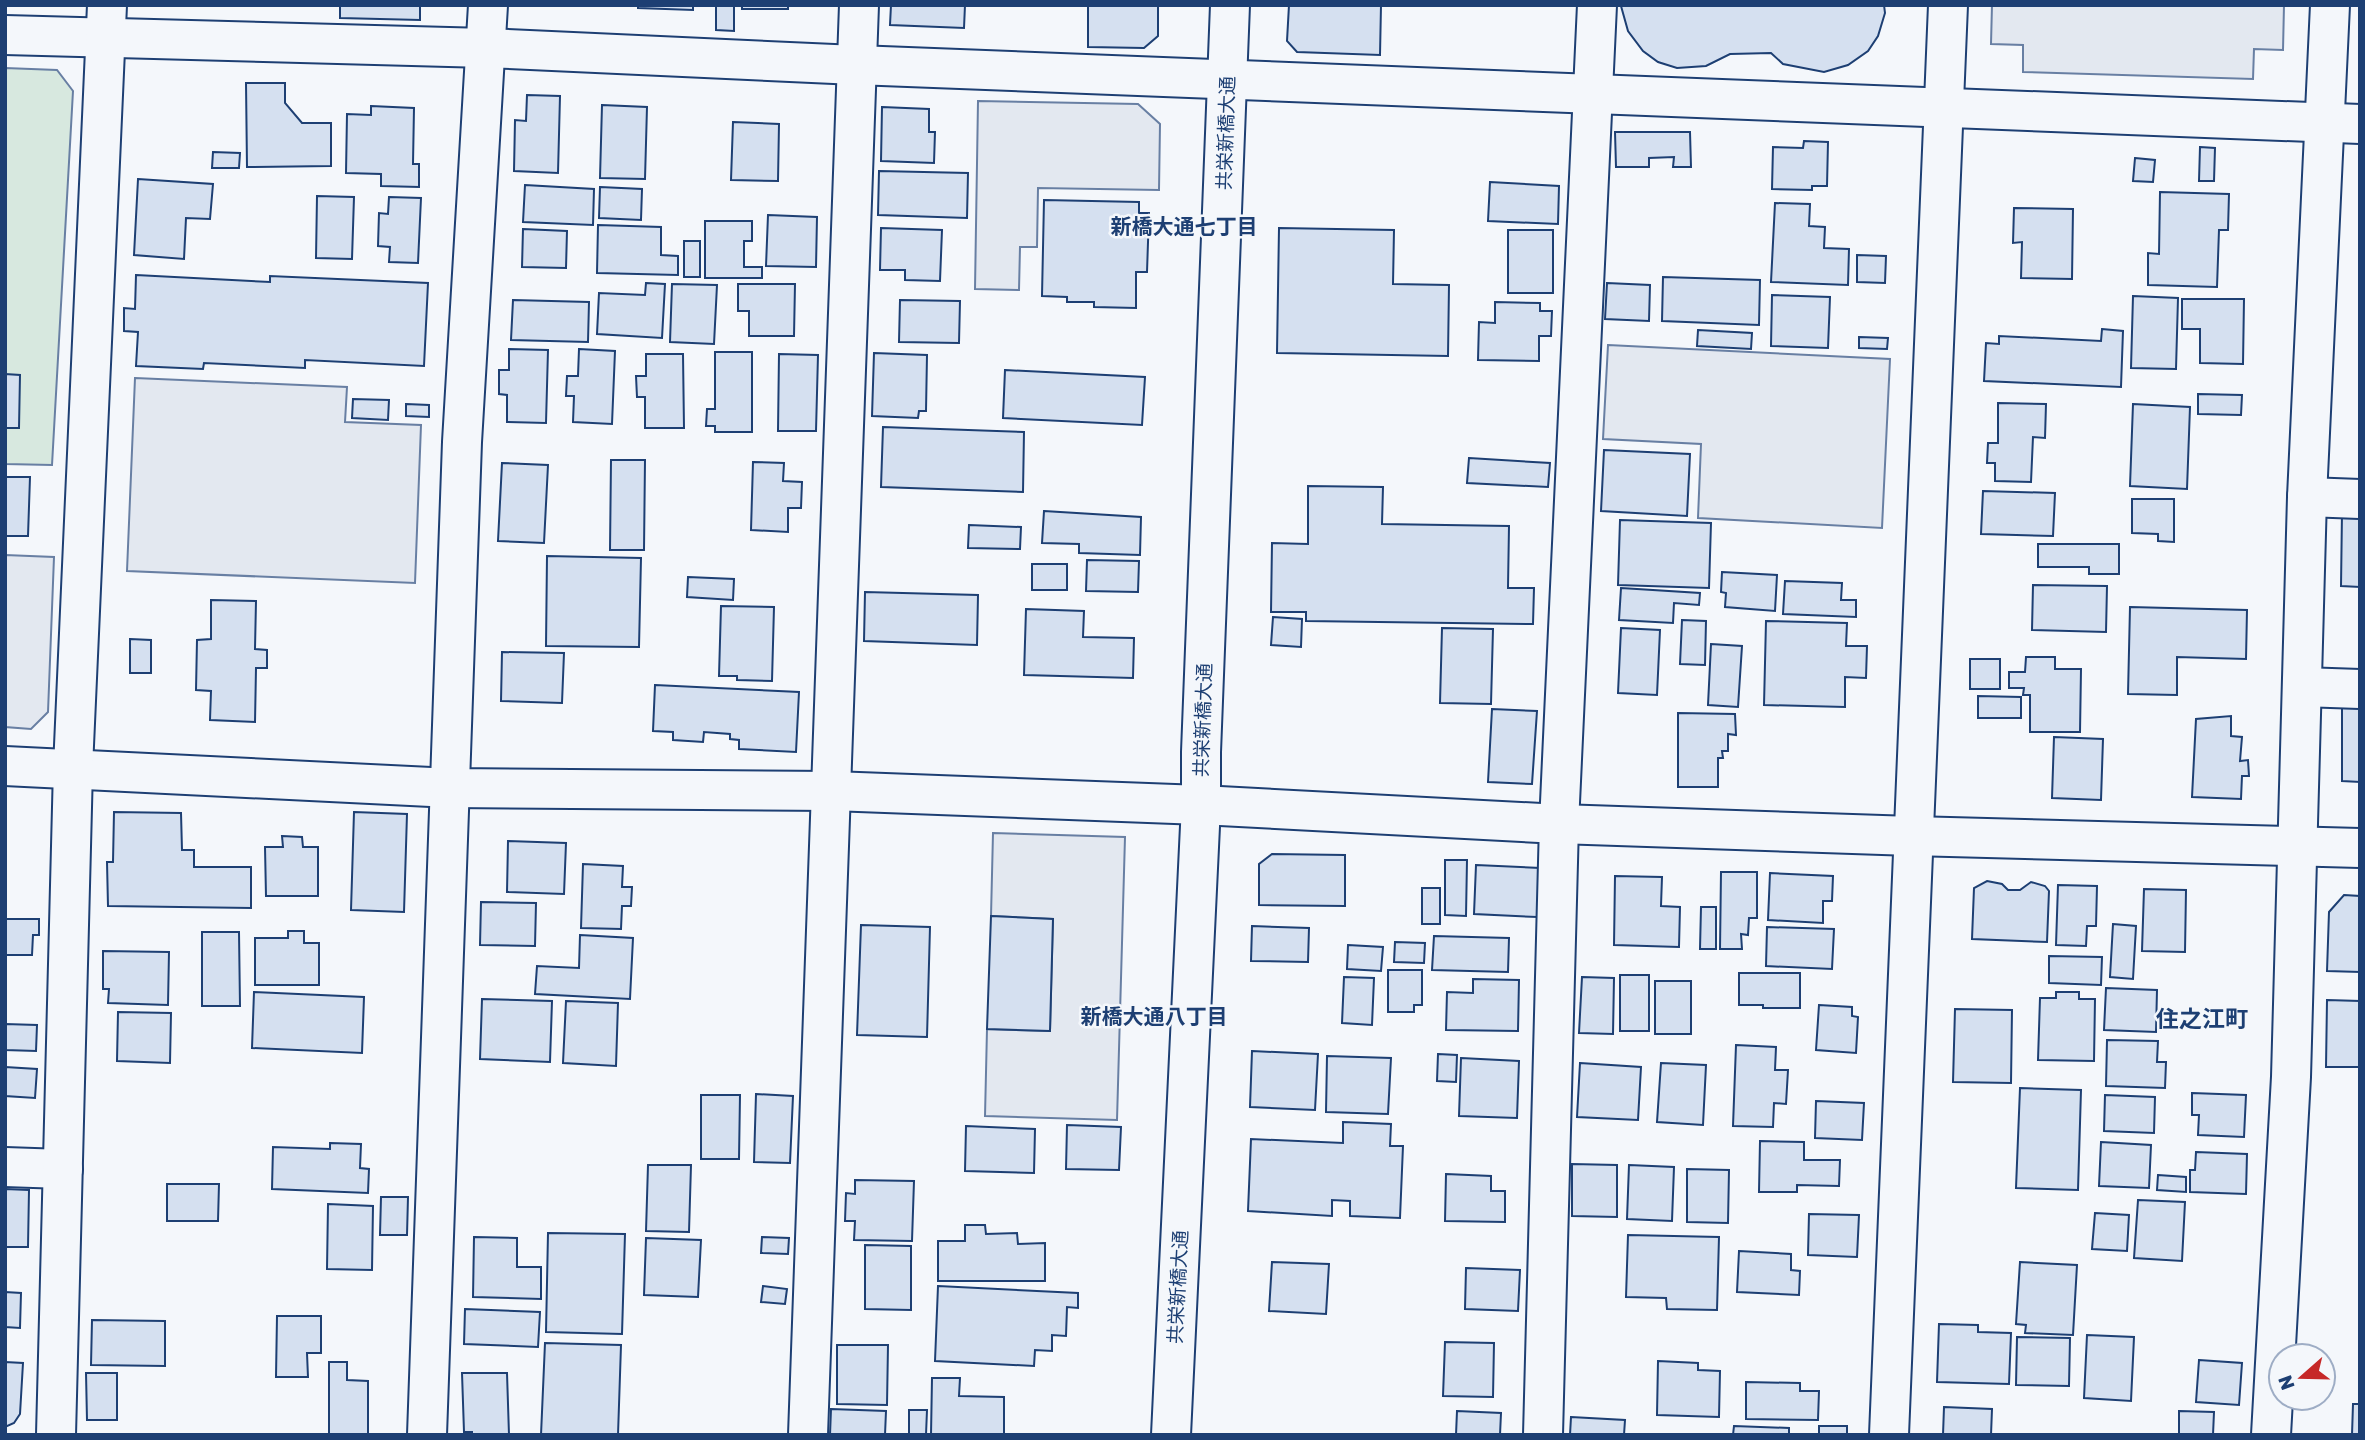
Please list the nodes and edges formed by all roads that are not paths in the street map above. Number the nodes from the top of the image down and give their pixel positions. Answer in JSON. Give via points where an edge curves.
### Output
{"nodes":[{"id":1,"x":488,"y":5,"type":"edge"},
{"id":2,"x":859,"y":5,"type":"edge"},
{"id":3,"x":1230,"y":5,"type":"edge"},
{"id":4,"x":1597,"y":5,"type":"edge"},
{"id":5,"x":1948,"y":5,"type":"edge"},
{"id":6,"x":2330,"y":5,"type":"edge"},
{"id":7,"x":107,"y":22,"type":"edge"},
{"id":8,"x":5,"y":34,"type":"edge"},
{"id":9,"x":486,"y":48,"type":"junction"},
{"id":10,"x":856,"y":65,"type":"junction"},
{"id":11,"x":1228,"y":78,"type":"junction"},
{"id":12,"x":1594,"y":94,"type":"junction"},
{"id":13,"x":1945,"y":108,"type":"junction"},
{"id":14,"x":2343,"y":124,"type":"edge"},
{"id":15,"x":2308,"y":497,"type":"junction"},
{"id":16,"x":2360,"y":499,"type":"edge"},
{"id":17,"x":2302,"y":687,"type":"junction"},
{"id":18,"x":2360,"y":689,"type":"edge"},
{"id":19,"x":5,"y":766,"type":"edge"},
{"id":20,"x":73,"y":768,"type":"junction"},
{"id":21,"x":451,"y":788,"type":"junction"},
{"id":22,"x":832,"y":791,"type":"junction"},
{"id":23,"x":1201,"y":804,"type":"junction"},
{"id":24,"x":1559,"y":824,"type":"junction"},
{"id":25,"x":1912,"y":836,"type":"junction"},
{"id":26,"x":2298,"y":846,"type":"junction"},
{"id":27,"x":2360,"y":848,"type":"edge"},
{"id":28,"x":5,"y":1167,"type":"edge"},
{"id":29,"x":62,"y":1169,"type":"junction"},
{"id":30,"x":56,"y":1435,"type":"edge"},
{"id":31,"x":427,"y":1435,"type":"edge"},
{"id":32,"x":808,"y":1435,"type":"edge"},
{"id":33,"x":1171,"y":1435,"type":"edge"},
{"id":34,"x":1543,"y":1435,"type":"edge"},
{"id":35,"x":1889,"y":1435,"type":"edge"},
{"id":36,"x":2271,"y":1435,"type":"edge"}],
"edges":[{"from":1,"to":9,"type":"street"},
{"from":2,"to":10,"type":"street"},
{"from":3,"to":11,"type":"street","name":"共栄新橋大通"},
{"from":4,"to":12,"type":"street"},
{"from":5,"to":13,"type":"street"},
{"from":6,"to":14,"type":"street"},
{"from":7,"to":8,"type":"street"},
{"from":7,"to":9,"type":"street"},
{"from":7,"to":20,"type":"street"},
{"from":9,"to":10,"type":"street"},
{"from":9,"to":21,"type":"street","via":[[462,442]]},
{"from":10,"to":11,"type":"street"},
{"from":10,"to":22,"type":"street"},
{"from":11,"to":12,"type":"street"},
{"from":11,"to":23,"type":"street","name":"共栄新橋大通"},
{"from":12,"to":13,"type":"street"},
{"from":12,"to":24,"type":"street"},
{"from":13,"to":14,"type":"street"},
{"from":13,"to":25,"type":"street"},
{"from":14,"to":15,"type":"street"},
{"from":15,"to":16,"type":"street"},
{"from":15,"to":17,"type":"street"},
{"from":17,"to":18,"type":"street"},
{"from":17,"to":26,"type":"street"},
{"from":19,"to":20,"type":"street"},
{"from":20,"to":21,"type":"street"},
{"from":20,"to":29,"type":"street"},
{"from":21,"to":22,"type":"street"},
{"from":21,"to":31,"type":"street"},
{"from":22,"to":23,"type":"street"},
{"from":22,"to":32,"type":"street"},
{"from":23,"to":24,"type":"street"},
{"from":23,"to":33,"type":"street","name":"共栄新橋大通"},
{"from":24,"to":25,"type":"street"},
{"from":24,"to":34,"type":"street"},
{"from":25,"to":26,"type":"street"},
{"from":25,"to":35,"type":"street"},
{"from":26,"to":27,"type":"street"},
{"from":26,"to":36,"type":"street","via":[[2291,1077]]},
{"from":28,"to":29,"type":"street"},
{"from":29,"to":30,"type":"street"}]}
